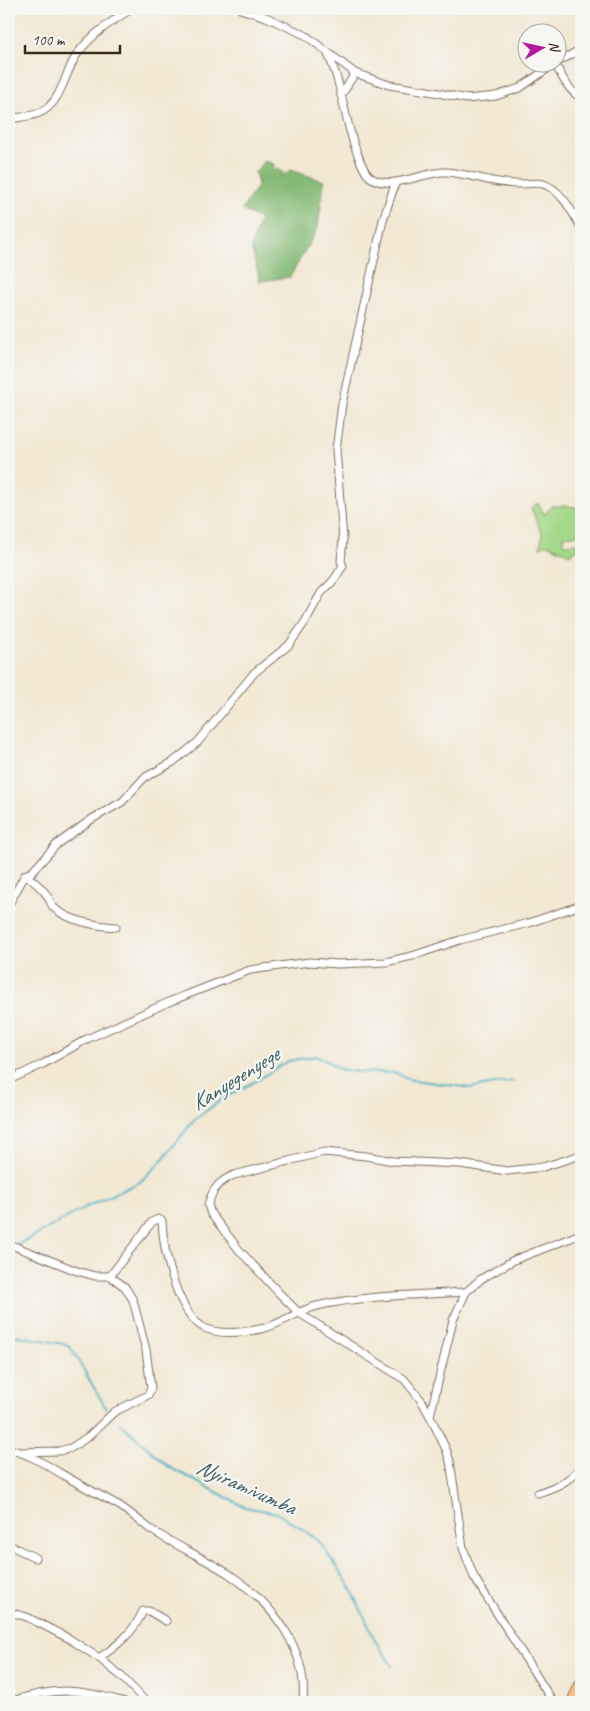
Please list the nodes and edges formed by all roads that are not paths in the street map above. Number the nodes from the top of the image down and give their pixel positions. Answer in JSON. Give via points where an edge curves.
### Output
{"nodes":[{"id":1,"x":131,"y":9,"type":"edge"},
{"id":2,"x":240,"y":9,"type":"edge"},
{"id":3,"x":581,"y":49,"type":"edge"},
{"id":4,"x":327,"y":52,"type":"junction"},
{"id":5,"x":568,"y":56,"type":"edge"},
{"id":6,"x":355,"y":72,"type":"junction"},
{"id":7,"x":543,"y":72,"type":"edge"},
{"id":8,"x":560,"y":72,"type":"edge"},
{"id":9,"x":341,"y":96,"type":"junction"},
{"id":10,"x":581,"y":98,"type":"edge"},
{"id":11,"x":9,"y":118,"type":"edge"},
{"id":12,"x":395,"y":184,"type":"junction"},
{"id":13,"x":581,"y":227,"type":"edge"},
{"id":14,"x":25,"y":875,"type":"junction"},
{"id":15,"x":9,"y":904,"type":"edge"},
{"id":16,"x":581,"y":905,"type":"edge"},
{"id":17,"x":116,"y":927,"type":"dead end"},
{"id":18,"x":9,"y":1080,"type":"edge"},
{"id":19,"x":581,"y":1156,"type":"edge"},
{"id":20,"x":581,"y":1234,"type":"edge"},
{"id":21,"x":9,"y":1244,"type":"edge"},
{"id":22,"x":110,"y":1276,"type":"junction"},
{"id":23,"x":466,"y":1292,"type":"junction"},
{"id":24,"x":299,"y":1313,"type":"junction"},
{"id":25,"x":430,"y":1416,"type":"junction"},
{"id":26,"x":9,"y":1449,"type":"edge"},
{"id":27,"x":20,"y":1452,"type":"junction"},
{"id":28,"x":581,"y":1466,"type":"edge"},
{"id":29,"x":538,"y":1493,"type":"dead end"},
{"id":30,"x":9,"y":1546,"type":"edge"},
{"id":31,"x":36,"y":1558,"type":"dead end"},
{"id":32,"x":9,"y":1612,"type":"edge"},
{"id":33,"x":166,"y":1621,"type":"dead end"},
{"id":34,"x":99,"y":1658,"type":"junction"},
{"id":35,"x":581,"y":1683,"type":"edge"},
{"id":36,"x":9,"y":1702,"type":"edge"},
{"id":37,"x":125,"y":1702,"type":"edge"},
{"id":38,"x":146,"y":1702,"type":"edge"},
{"id":39,"x":303,"y":1702,"type":"edge"},
{"id":40,"x":553,"y":1702,"type":"edge"},
{"id":41,"x":572,"y":1702,"type":"edge"}],
"edges":[{"from":1,"to":11,"type":"street","via":[[78,52],[57,98],[50,106],[38,114]]},
{"from":2,"to":4,"type":"street","via":[[286,26]]},
{"from":3,"to":5,"type":"street"},
{"from":4,"to":6,"type":"street"},
{"from":4,"to":9,"type":"street"},
{"from":6,"to":7,"type":"street","via":[[398,88],[476,100],[520,88]]},
{"from":6,"to":9,"type":"street"},
{"from":8,"to":10,"type":"street","via":[[573,93]]},
{"from":9,"to":12,"type":"street","via":[[352,138],[367,174],[373,179]]},
{"from":12,"to":13,"type":"street","via":[[446,172],[498,182],[543,184],[553,188]]},
{"from":12,"to":14,"type":"street","via":[[377,246],[338,432],[336,469],[343,566],[289,644],[254,672],[198,742],[174,762],[144,778],[122,802],[69,834],[32,872]]},
{"from":14,"to":15,"type":"street"},
{"from":14,"to":17,"type":"street","via":[[38,885],[52,906],[62,914],[95,926]]},
{"from":16,"to":18,"type":"street","via":[[386,962],[309,962],[250,970],[87,1039]]},
{"from":19,"to":24,"type":"street","via":[[543,1167],[507,1171],[324,1152],[228,1178],[214,1191],[208,1206],[211,1214],[240,1251]]},
{"from":20,"to":23,"type":"street","via":[[514,1260]]},
{"from":21,"to":22,"type":"street","via":[[77,1271]]},
{"from":22,"to":24,"type":"street","via":[[152,1222],[158,1219],[162,1221],[171,1274],[186,1307],[203,1327],[235,1333],[252,1331]]},
{"from":22,"to":27,"type":"street","via":[[125,1287],[133,1300],[146,1350],[150,1393],[114,1412],[71,1448]]},
{"from":23,"to":24,"type":"street","via":[[373,1298],[316,1306]]},
{"from":23,"to":25,"type":"street","via":[[453,1320]]},
{"from":24,"to":25,"type":"street","via":[[404,1379]]},
{"from":25,"to":40,"type":"street","via":[[450,1461],[460,1534],[474,1577]]},
{"from":26,"to":27,"type":"street"},
{"from":27,"to":39,"type":"street","via":[[122,1508],[243,1584],[268,1608],[293,1642],[304,1680]]},
{"from":28,"to":29,"type":"street","via":[[571,1479]]},
{"from":30,"to":31,"type":"street"},
{"from":32,"to":34,"type":"street","via":[[27,1617]]},
{"from":33,"to":34,"type":"street","via":[[149,1611],[142,1611],[131,1631]]},
{"from":34,"to":38,"type":"street"},
{"from":35,"to":41,"type":"highway"},
{"from":36,"to":37,"type":"street","via":[[62,1690]]}]}
